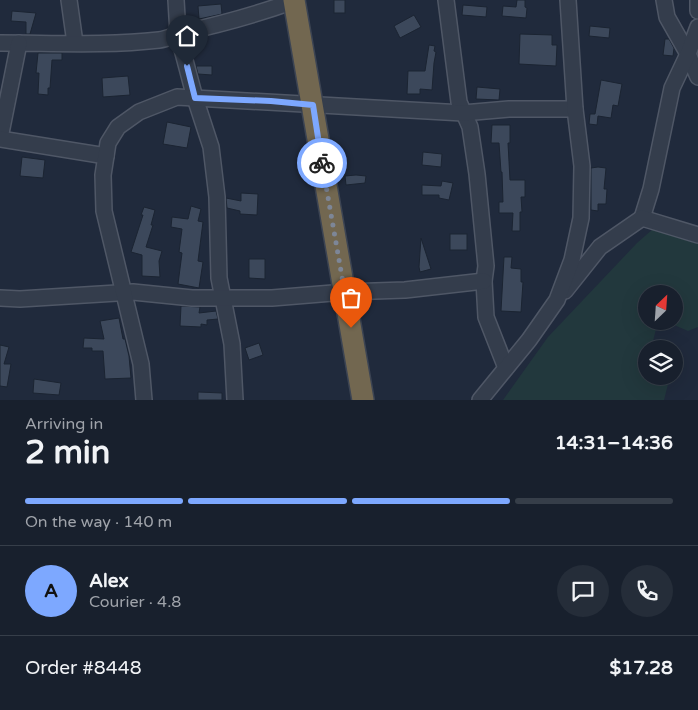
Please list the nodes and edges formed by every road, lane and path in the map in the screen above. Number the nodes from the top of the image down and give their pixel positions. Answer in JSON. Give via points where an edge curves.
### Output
{"nodes":[{"id":1,"x":69,"y":0,"type":"edge"},
{"id":2,"x":176,"y":0,"type":"edge"},
{"id":3,"x":294,"y":0,"type":"edge"},
{"id":4,"x":446,"y":0,"type":"edge"},
{"id":5,"x":568,"y":0,"type":"edge"},
{"id":6,"x":664,"y":0,"type":"edge"},
{"id":7,"x":698,"y":0,"type":"edge"},
{"id":8,"x":698,"y":10,"type":"edge"},
{"id":9,"x":698,"y":27,"type":"edge"},
{"id":10,"x":178,"y":34,"type":"junction"},
{"id":11,"x":0,"y":43,"type":"edge"},
{"id":12,"x":19,"y":43,"type":"junction"},
{"id":13,"x":75,"y":43,"type":"junction"},
{"id":14,"x":688,"y":54,"type":"junction"},
{"id":15,"x":698,"y":77,"type":"edge"},
{"id":16,"x":195,"y":98,"type":"junction"},
{"id":17,"x":313,"y":105,"type":"junction"},
{"id":18,"x":575,"y":110,"type":"junction"},
{"id":19,"x":463,"y":113,"type":"junction"},
{"id":20,"x":0,"y":138,"type":"edge"},
{"id":21,"x":106,"y":156,"type":"junction"},
{"id":22,"x":642,"y":218,"type":"junction"},
{"id":23,"x":698,"y":235,"type":"edge"},
{"id":24,"x":484,"y":281,"type":"junction"},
{"id":25,"x":345,"y":292,"type":"junction"},
{"id":26,"x":124,"y":293,"type":"junction"},
{"id":27,"x":0,"y":298,"type":"edge"},
{"id":28,"x":224,"y":299,"type":"junction"},
{"id":29,"x":557,"y":300,"type":"junction"},
{"id":30,"x":506,"y":368,"type":"junction"},
{"id":31,"x":144,"y":400,"type":"edge"},
{"id":32,"x":234,"y":400,"type":"edge"},
{"id":33,"x":363,"y":400,"type":"edge"},
{"id":34,"x":480,"y":400,"type":"edge"}],
"edges":[{"from":1,"to":13,"type":"street"},
{"from":2,"to":10,"type":"street"},
{"from":3,"to":10,"type":"street","via":[[253,16]]},
{"from":3,"to":17,"type":"highway"},
{"from":4,"to":19,"type":"street","via":[[458,102]]},
{"from":5,"to":18,"type":"street"},
{"from":6,"to":14,"type":"street","via":[[667,17]]},
{"from":7,"to":8,"type":"street"},
{"from":9,"to":14,"type":"street"},
{"from":10,"to":13,"type":"street","via":[[162,40]]},
{"from":10,"to":16,"type":"street"},
{"from":11,"to":12,"type":"street"},
{"from":12,"to":13,"type":"street"},
{"from":12,"to":20,"type":"street"},
{"from":14,"to":15,"type":"street"},
{"from":14,"to":22,"type":"street","via":[[672,88],[652,188]]},
{"from":16,"to":17,"type":"street"},
{"from":16,"to":21,"type":"street","via":[[177,97],[139,112],[118,127],[108,143]]},
{"from":16,"to":28,"type":"street","via":[[211,147],[217,197],[219,278]]},
{"from":17,"to":19,"type":"street"},
{"from":17,"to":25,"type":"highway"},
{"from":18,"to":19,"type":"street","via":[[509,109]]},
{"from":18,"to":29,"type":"street","via":[[582,166],[581,218],[572,260]]},
{"from":19,"to":24,"type":"street","via":[[470,127],[477,174],[486,266]]},
{"from":20,"to":21,"type":"street"},
{"from":21,"to":26,"type":"street","via":[[104,211]]},
{"from":22,"to":23,"type":"street"},
{"from":22,"to":29,"type":"street","via":[[600,247]]},
{"from":24,"to":25,"type":"street","via":[[404,290]]},
{"from":24,"to":30,"type":"street","via":[[486,318]]},
{"from":25,"to":28,"type":"street"},
{"from":25,"to":33,"type":"highway"},
{"from":26,"to":27,"type":"street"},
{"from":26,"to":28,"type":"street"},
{"from":26,"to":31,"type":"street","via":[[141,364]]},
{"from":28,"to":32,"type":"street","via":[[232,344]]},
{"from":29,"to":30,"type":"street"},
{"from":30,"to":34,"type":"street"}]}
